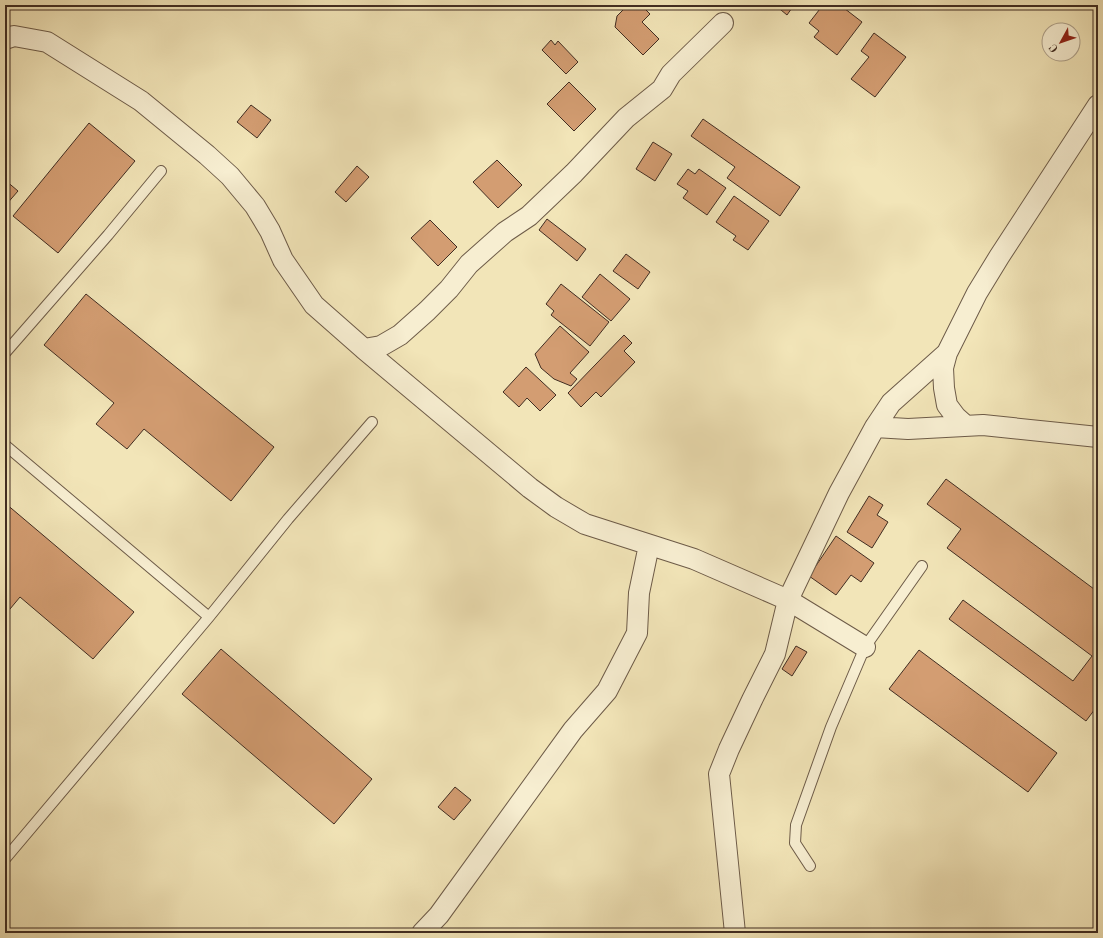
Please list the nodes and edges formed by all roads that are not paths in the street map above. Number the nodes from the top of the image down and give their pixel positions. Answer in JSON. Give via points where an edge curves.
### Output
{"nodes":[{"id":1,"x":723,"y":23,"type":"dead end"},
{"id":2,"x":5,"y":38,"type":"edge"},
{"id":3,"x":1098,"y":106,"type":"edge"},
{"id":4,"x":161,"y":171,"type":"dead end"},
{"id":5,"x":364,"y":349,"type":"junction"},
{"id":6,"x":5,"y":353,"type":"edge"},
{"id":7,"x":946,"y":353,"type":"junction"},
{"id":8,"x":372,"y":422,"type":"dead end"},
{"id":9,"x":965,"y":425,"type":"junction"},
{"id":10,"x":875,"y":427,"type":"junction"},
{"id":11,"x":1098,"y":437,"type":"edge"},
{"id":12,"x":5,"y":445,"type":"edge"},
{"id":13,"x":649,"y":545,"type":"junction"},
{"id":14,"x":922,"y":566,"type":"dead end"},
{"id":15,"x":788,"y":600,"type":"junction"},
{"id":16,"x":209,"y":617,"type":"junction"},
{"id":17,"x":865,"y":647,"type":"junction"},
{"id":18,"x":5,"y":860,"type":"edge"},
{"id":19,"x":810,"y":866,"type":"dead end"},
{"id":20,"x":422,"y":933,"type":"edge"},
{"id":21,"x":735,"y":933,"type":"edge"}],
"edges":[{"from":1,"to":5,"type":"street","via":[[671,74],[662,89],[626,118],[529,216],[505,232],[469,264],[427,311],[400,335],[381,346]]},
{"from":2,"to":5,"type":"street","via":[[14,36],[47,42],[141,101],[207,154],[255,206],[283,260],[314,305]]},
{"from":3,"to":7,"type":"street","via":[[988,275]]},
{"from":4,"to":6,"type":"lane"},
{"from":5,"to":13,"type":"street","via":[[556,507],[585,524]]},
{"from":7,"to":9,"type":"street","via":[[943,368],[947,405]]},
{"from":7,"to":10,"type":"street","via":[[891,403]]},
{"from":8,"to":16,"type":"lane","via":[[288,519]]},
{"from":9,"to":10,"type":"street","via":[[908,429]]},
{"from":9,"to":11,"type":"street"},
{"from":10,"to":15,"type":"street","via":[[839,493]]},
{"from":12,"to":16,"type":"lane"},
{"from":13,"to":15,"type":"street","via":[[694,559]]},
{"from":13,"to":20,"type":"street","via":[[639,593],[638,633],[607,691],[572,730],[440,915]]},
{"from":14,"to":17,"type":"lane"},
{"from":15,"to":17,"type":"street"},
{"from":15,"to":21,"type":"street","via":[[775,654],[748,707],[719,774]]},
{"from":16,"to":18,"type":"lane"},
{"from":17,"to":19,"type":"lane","via":[[831,727],[796,825],[795,843]]}]}
